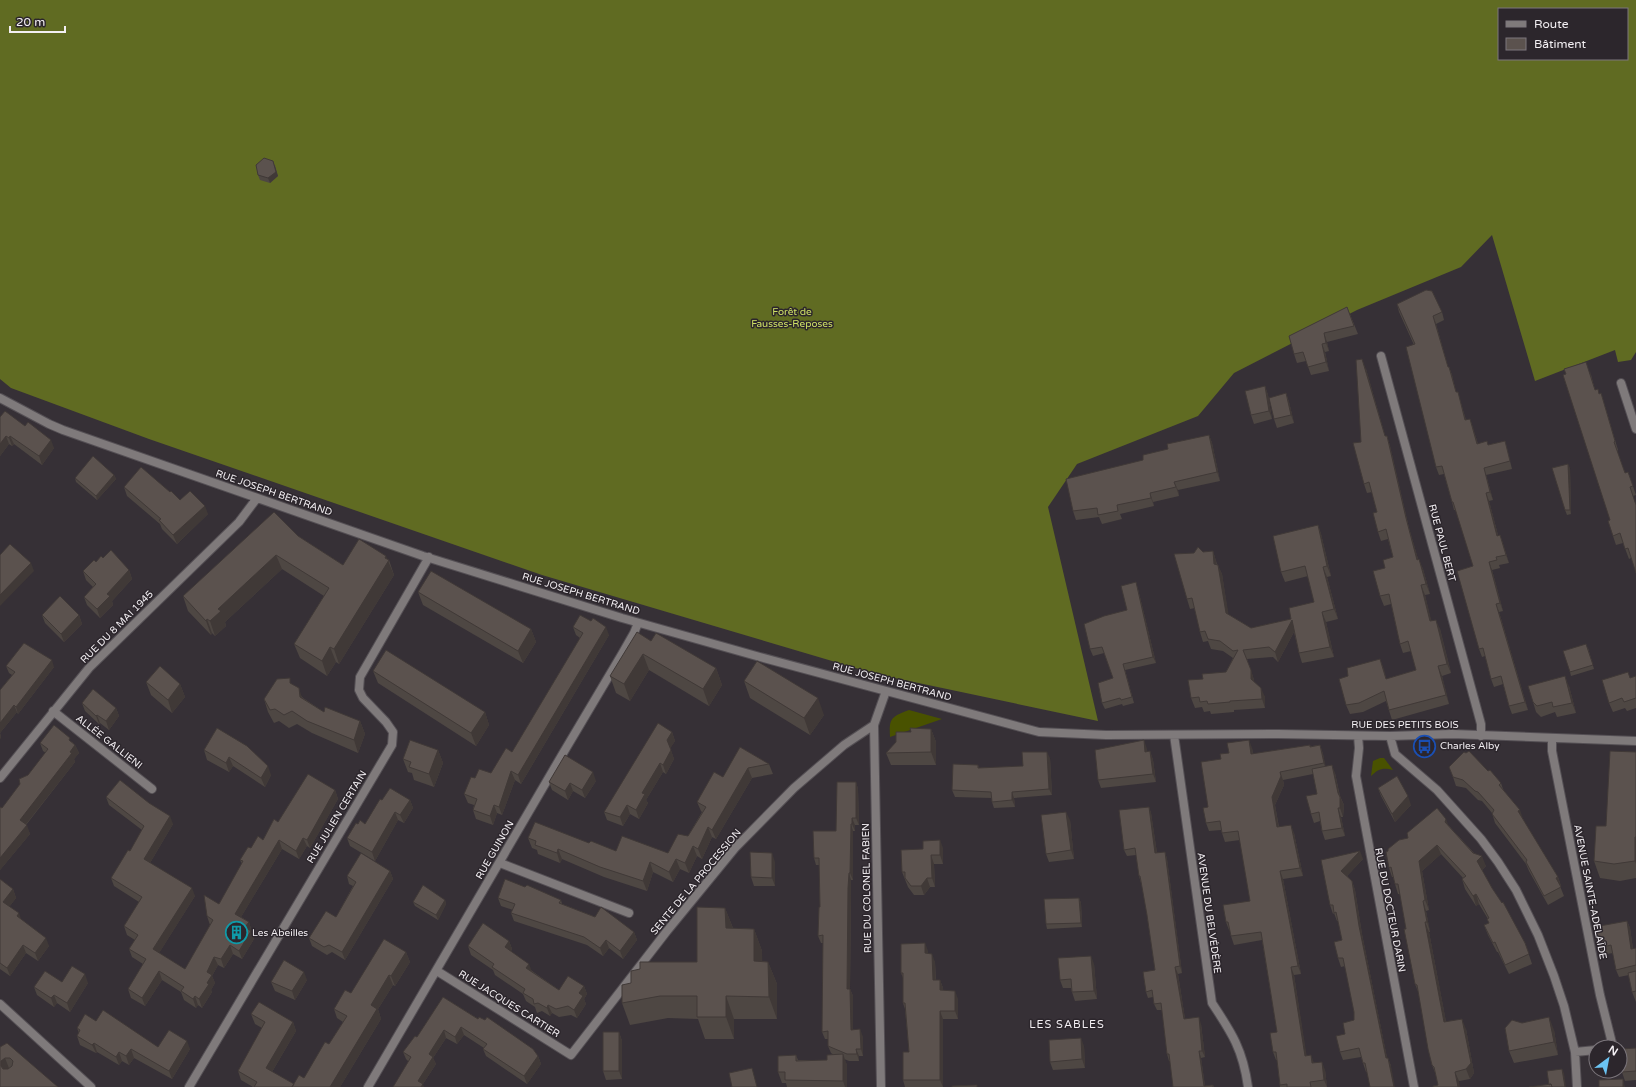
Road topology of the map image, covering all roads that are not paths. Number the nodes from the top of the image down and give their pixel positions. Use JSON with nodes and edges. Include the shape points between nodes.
{"nodes":[{"id":1,"x":1381,"y":356,"type":"dead end"},
{"id":2,"x":1621,"y":383,"type":"dead end"},
{"id":3,"x":0,"y":398,"type":"edge"},
{"id":4,"x":1636,"y":429,"type":"edge"},
{"id":5,"x":257,"y":498,"type":"junction"},
{"id":6,"x":429,"y":557,"type":"junction"},
{"id":7,"x":638,"y":623,"type":"junction"},
{"id":8,"x":886,"y":691,"type":"junction"},
{"id":9,"x":53,"y":711,"type":"junction"},
{"id":10,"x":874,"y":725,"type":"junction"},
{"id":11,"x":1174,"y":735,"type":"junction"},
{"id":12,"x":1358,"y":736,"type":"junction"},
{"id":13,"x":1390,"y":736,"type":"junction"},
{"id":14,"x":1481,"y":736,"type":"junction"},
{"id":15,"x":1552,"y":739,"type":"junction"},
{"id":16,"x":1636,"y":741,"type":"edge"},
{"id":17,"x":0,"y":778,"type":"edge"},
{"id":18,"x":152,"y":789,"type":"dead end"},
{"id":19,"x":500,"y":863,"type":"junction"},
{"id":20,"x":629,"y":913,"type":"dead end"},
{"id":21,"x":437,"y":970,"type":"junction"},
{"id":22,"x":0,"y":1004,"type":"edge"},
{"id":23,"x":1611,"y":1039,"type":"edge"},
{"id":24,"x":1588,"y":1051,"type":"edge"},
{"id":25,"x":1575,"y":1052,"type":"junction"},
{"id":26,"x":571,"y":1055,"type":"joint"},
{"id":27,"x":91,"y":1087,"type":"edge"},
{"id":28,"x":189,"y":1087,"type":"edge"},
{"id":29,"x":368,"y":1087,"type":"edge"},
{"id":30,"x":881,"y":1087,"type":"edge"},
{"id":31,"x":1248,"y":1087,"type":"edge"},
{"id":32,"x":1414,"y":1087,"type":"edge"},
{"id":33,"x":1577,"y":1087,"type":"edge"}],
"edges":[{"from":1,"to":14,"type":"street","name":"RUE PAUL BERT","via":[[1481,724]]},
{"from":2,"to":4,"type":"street"},
{"from":3,"to":5,"type":"street","name":"RUE JOSEPH BERTRAND","via":[[63,430]]},
{"from":5,"to":6,"type":"street","name":"RUE JOSEPH BERTRAND"},
{"from":5,"to":9,"type":"street","name":"RUE DU 8 MAI 1945","via":[[239,522],[89,668]]},
{"from":6,"to":7,"type":"street","name":"RUE JOSEPH BERTRAND"},
{"from":6,"to":28,"type":"street","name":"RUE JULIEN CERTAIN","via":[[360,677],[359,690],[363,698],[386,722],[392,732],[392,745]]},
{"from":7,"to":8,"type":"street","name":"RUE JOSEPH BERTRAND"},
{"from":7,"to":19,"type":"street","name":"RUE GUINON"},
{"from":8,"to":10,"type":"street","name":"RUE DU COLONEL FABIEN"},
{"from":8,"to":11,"type":"street","name":"RUE JOSEPH BERTRAND","via":[[1039,732]]},
{"from":9,"to":17,"type":"street","name":"RUE DU 8 MAI 1945"},
{"from":9,"to":18,"type":"street","name":"ALLÉE GALLIENI"},
{"from":10,"to":26,"type":"street","name":"SENTE DE LA PROCESSION","via":[[844,744],[800,783],[735,848]]},
{"from":10,"to":30,"type":"street","name":"RUE DU COLONEL FABIEN"},
{"from":11,"to":12,"type":"street","name":"RUE DES PETITS BOIS"},
{"from":11,"to":31,"type":"street","name":"AVENUE DU BELVÉDÈRE","via":[[1212,1003],[1234,1036],[1245,1067]]},
{"from":12,"to":13,"type":"street","name":"RUE DES PETITS BOIS"},
{"from":12,"to":32,"type":"street","name":"RUE DU DOCTEUR DARIN","via":[[1356,776]]},
{"from":13,"to":14,"type":"street","name":"RUE DES PETITS BOIS"},
{"from":13,"to":25,"type":"street","via":[[1395,754],[1437,790],[1481,839],[1516,890],[1554,976]]},
{"from":14,"to":15,"type":"street","name":"RUE DES PETITS BOIS"},
{"from":15,"to":16,"type":"street","name":"RUE DES PETITS BOIS"},
{"from":15,"to":23,"type":"street","name":"AVENUE SAINTE-ADELAÏDE","via":[[1552,751]]},
{"from":19,"to":20,"type":"street"},
{"from":19,"to":21,"type":"street","name":"RUE GUINON"},
{"from":21,"to":26,"type":"street","name":"RUE JACQUES CARTIER"},
{"from":21,"to":29,"type":"street","name":"RUE GUINON"},
{"from":22,"to":27,"type":"street"},
{"from":24,"to":25,"type":"street"},
{"from":25,"to":33,"type":"street"}]}
